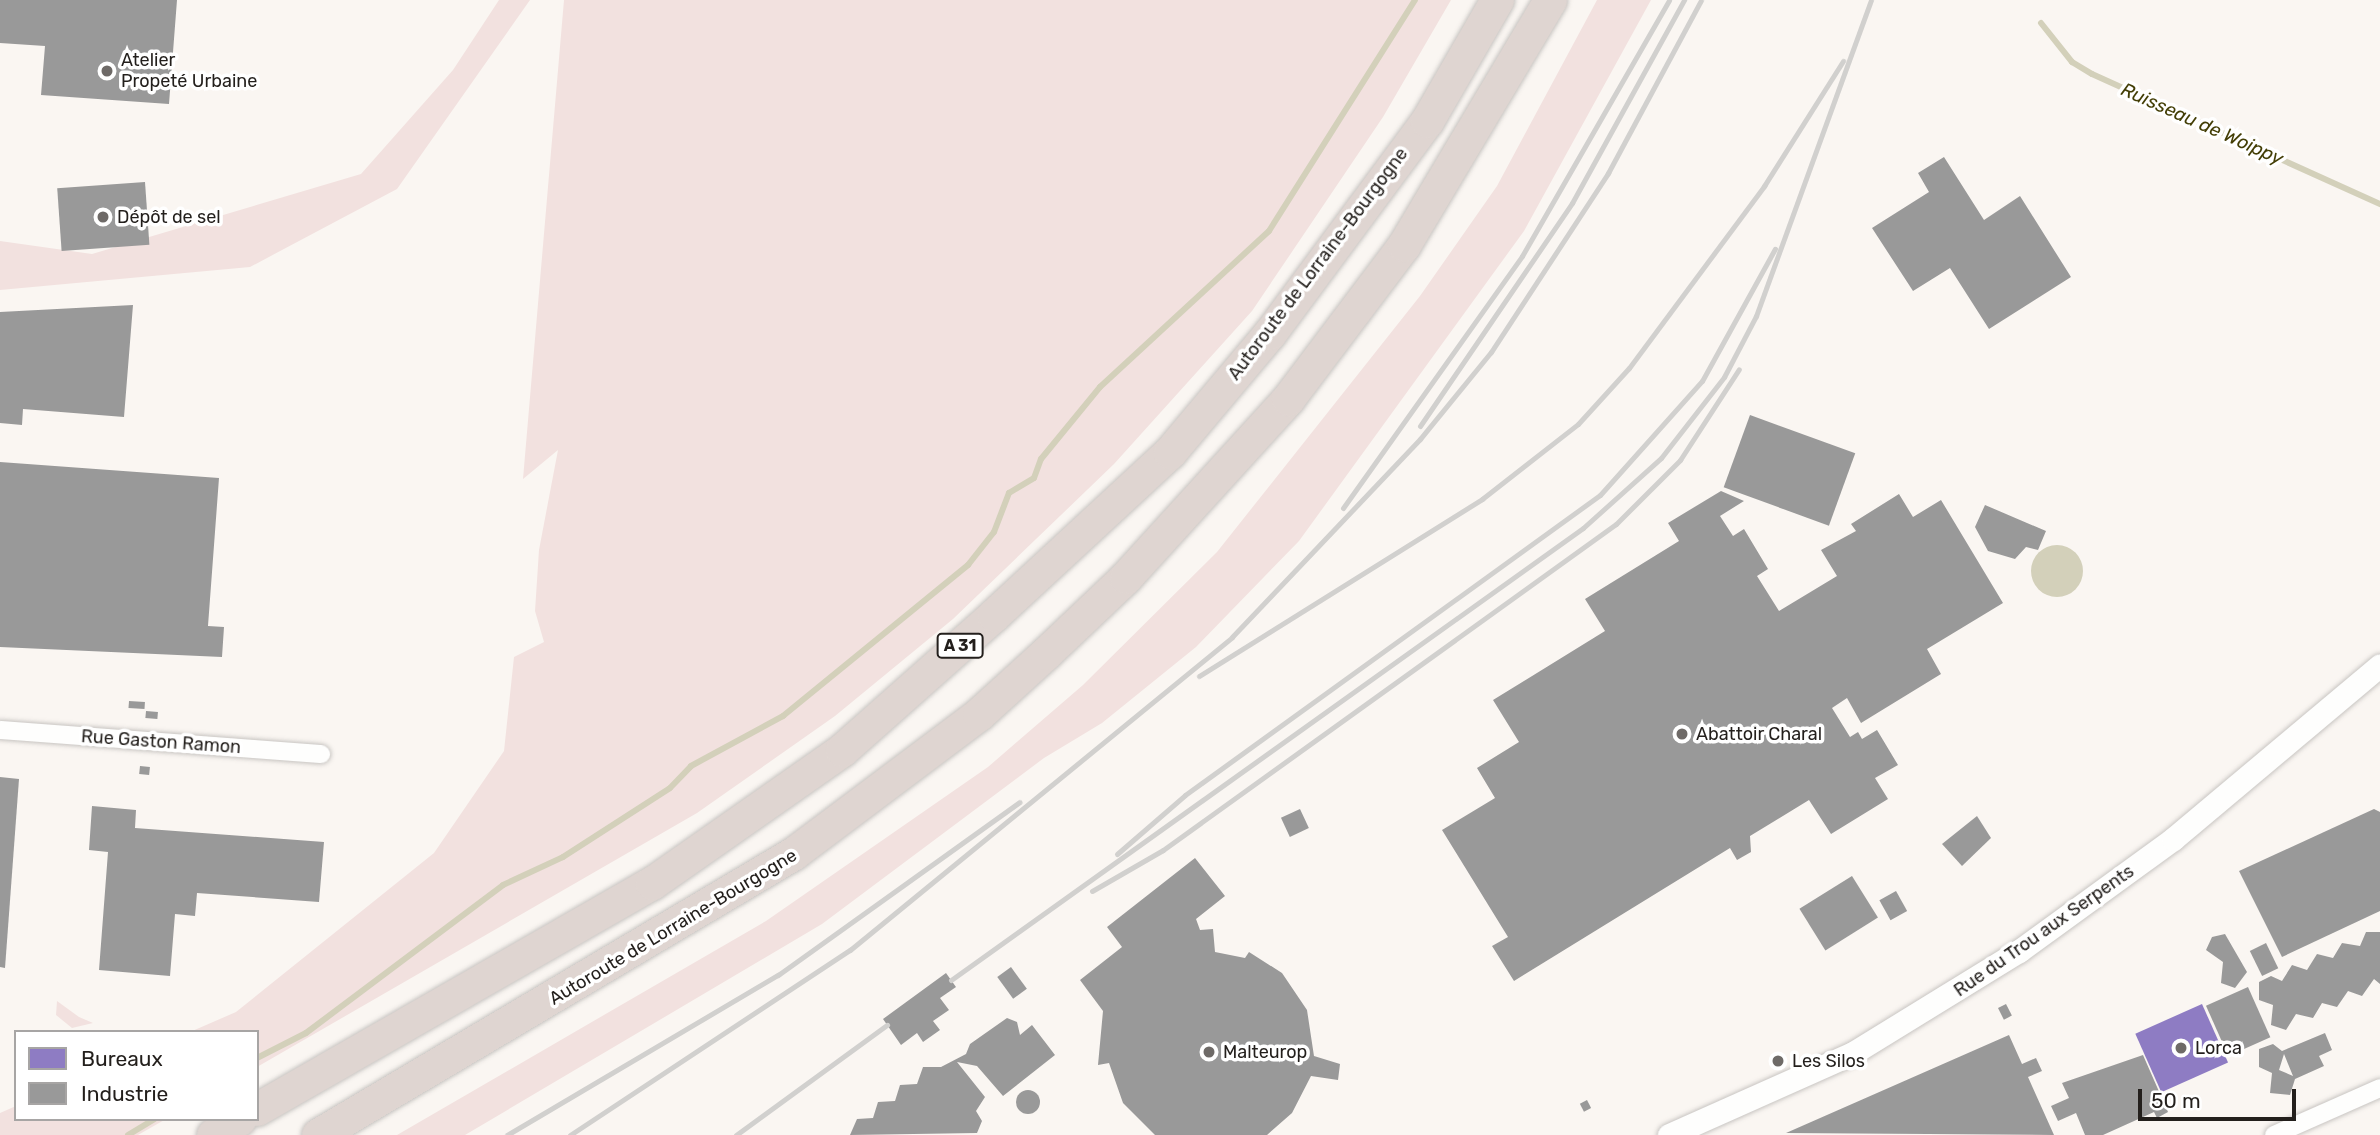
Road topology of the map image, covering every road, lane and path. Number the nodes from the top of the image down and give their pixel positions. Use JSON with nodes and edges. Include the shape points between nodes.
{"nodes":[{"id":1,"x":1497,"y":0,"type":"edge"},
{"id":2,"x":1550,"y":0,"type":"edge"},
{"id":3,"x":2380,"y":664,"type":"edge"},
{"id":4,"x":0,"y":730,"type":"edge"},
{"id":5,"x":321,"y":754,"type":"dead end"},
{"id":6,"x":2380,"y":1088,"type":"edge"},
{"id":7,"x":259,"y":1109,"type":"edge"},
{"id":8,"x":237,"y":1121,"type":"edge"},
{"id":9,"x":213,"y":1135,"type":"edge"},
{"id":10,"x":318,"y":1135,"type":"edge"},
{"id":11,"x":1669,"y":1135,"type":"edge"},
{"id":12,"x":2274,"y":1135,"type":"edge"}],
"edges":[{"from":1,"to":7,"type":"highway","name":"Autoroute de Lorraine-Bourgogne","number":"A 31","via":[[1427,121],[1270,333],[1170,452],[994,615],[842,750],[652,883]]},
{"from":2,"to":10,"type":"highway","name":"Autoroute de Lorraine-Bourgogne","via":[[1404,245],[1289,400],[1163,538],[1046,653],[979,714],[794,853]]},
{"from":3,"to":11,"type":"street","name":"Rue du Trou aux Serpents","via":[[2173,839],[2020,951],[1853,1053]]},
{"from":4,"to":5,"type":"street","name":"Rue Gaston Ramon"},
{"from":6,"to":12,"type":"street"},
{"from":8,"to":9,"type":"highway"}]}
